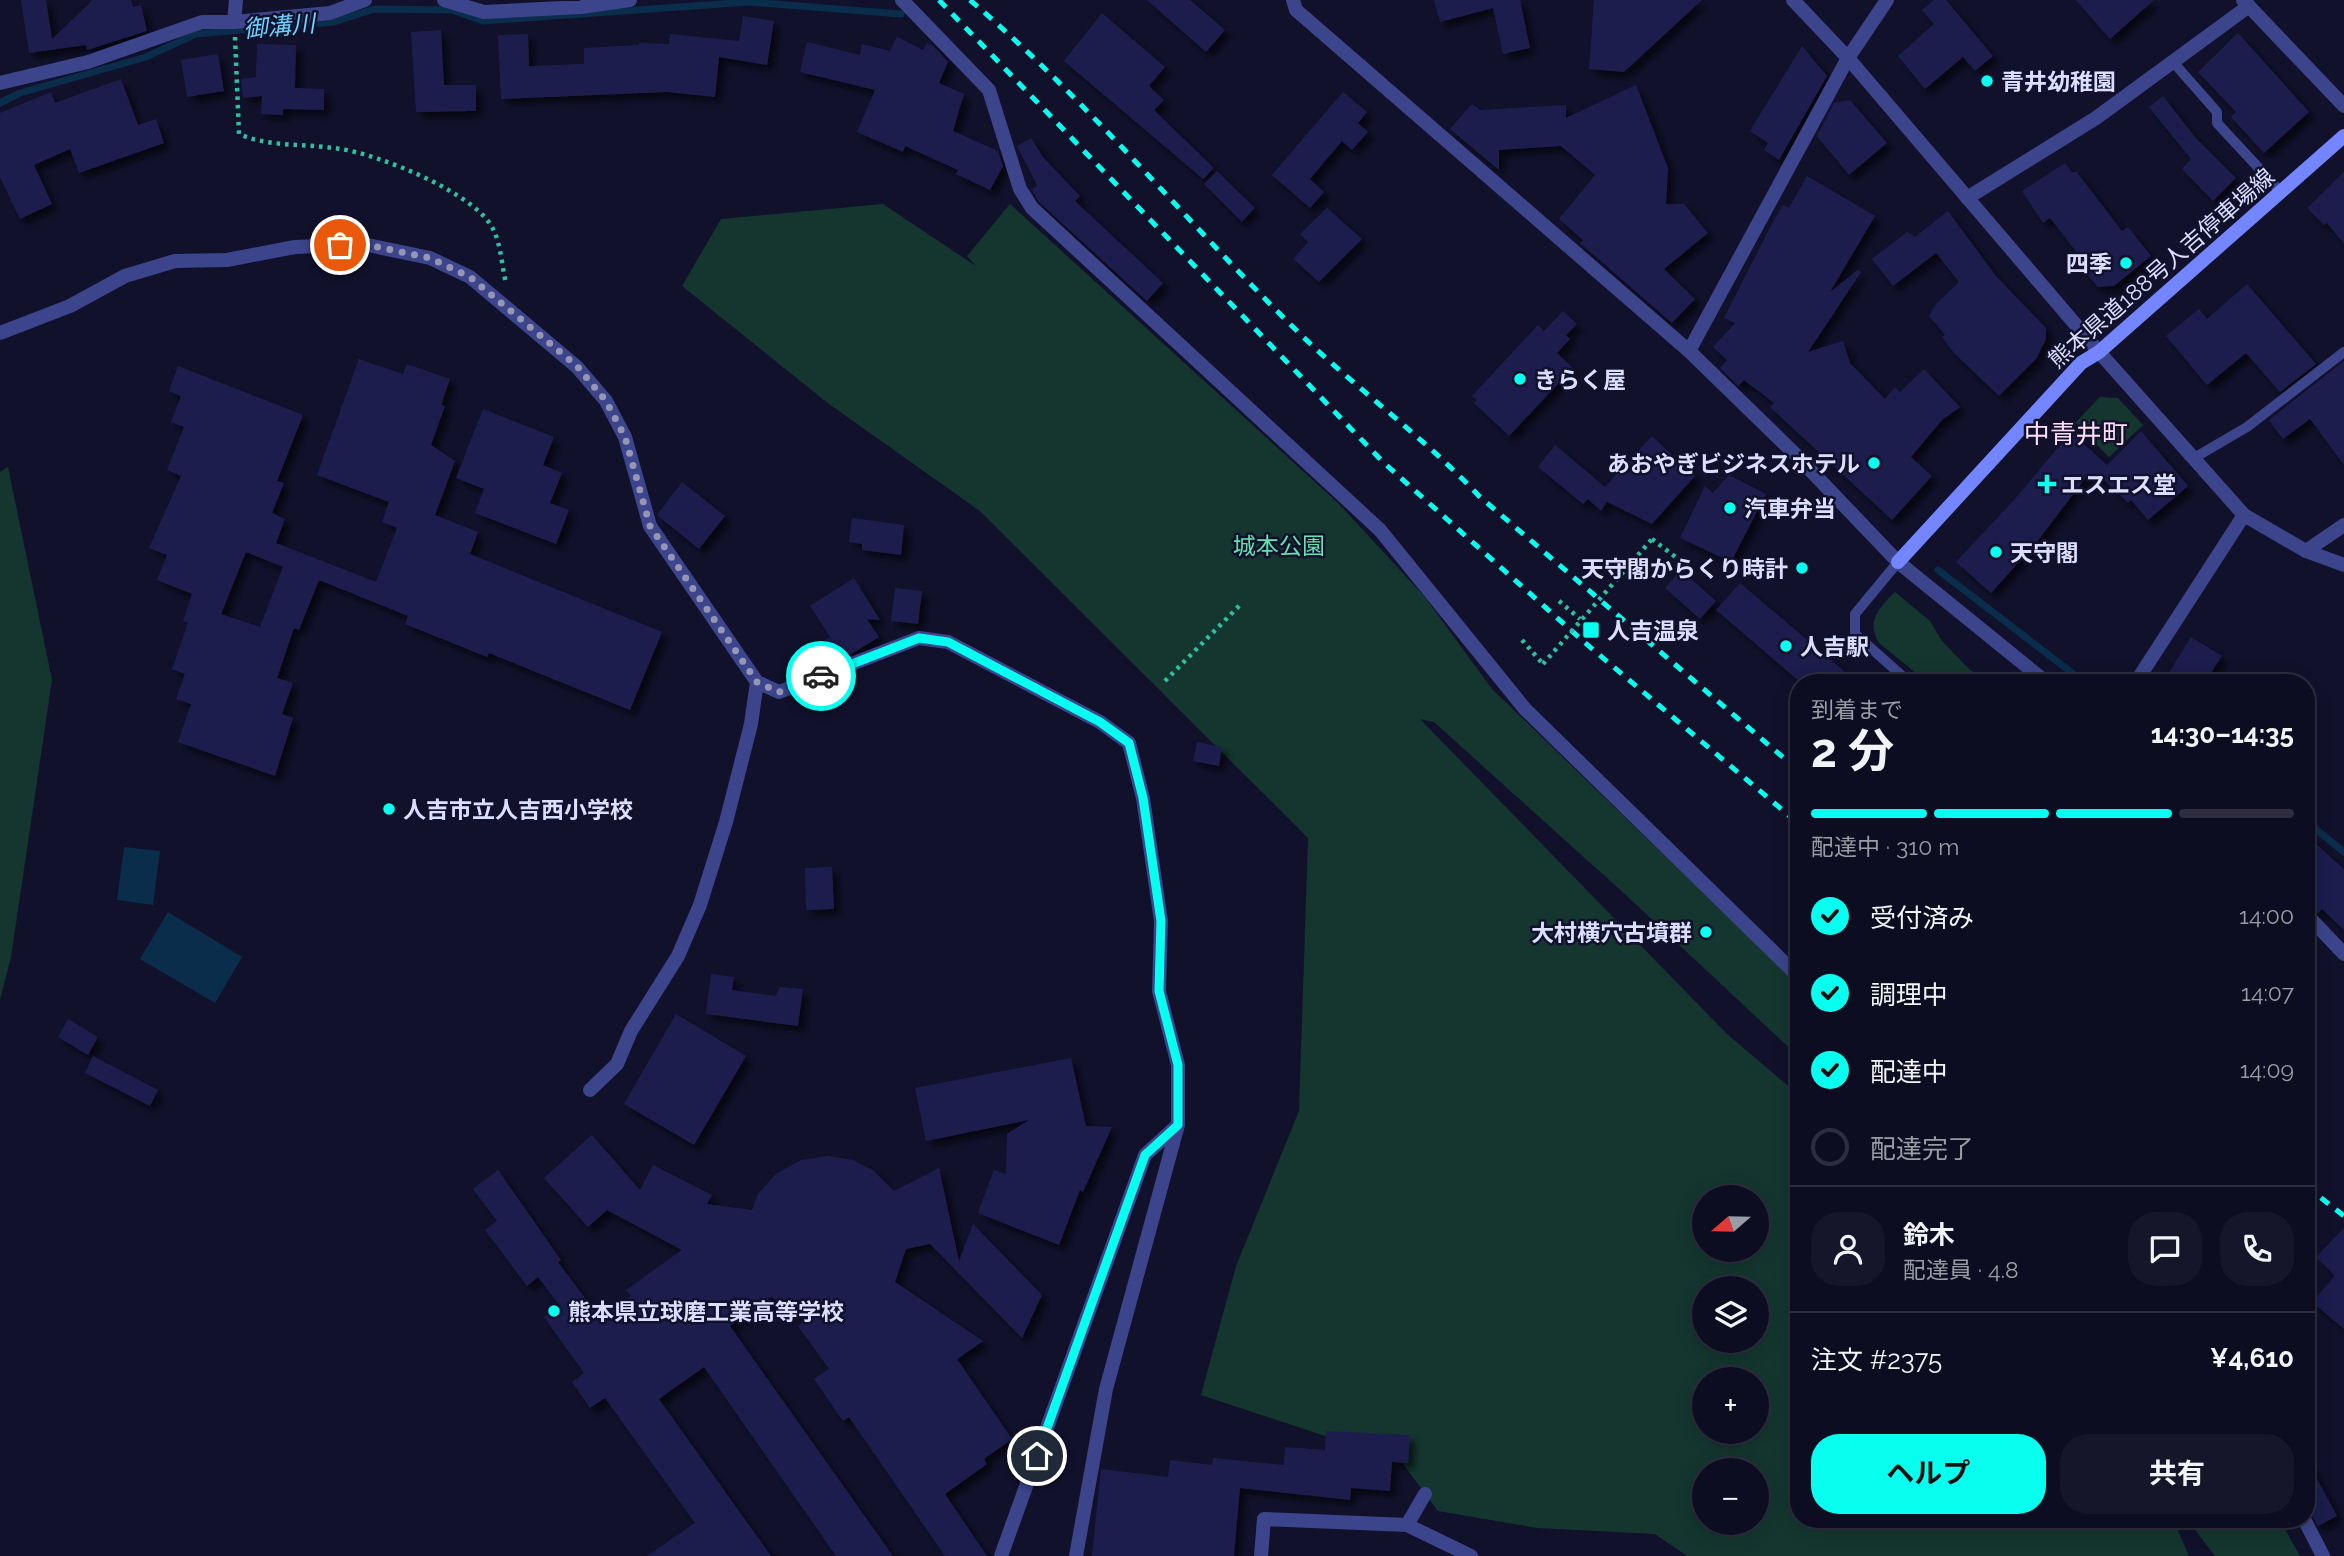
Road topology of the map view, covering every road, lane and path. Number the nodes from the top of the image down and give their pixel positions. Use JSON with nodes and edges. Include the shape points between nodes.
{"nodes":[{"id":1,"x":236,"y":0,"type":"edge"},
{"id":2,"x":365,"y":0,"type":"edge"},
{"id":3,"x":444,"y":0,"type":"edge"},
{"id":4,"x":630,"y":0,"type":"edge"},
{"id":5,"x":902,"y":0,"type":"edge"},
{"id":6,"x":1293,"y":0,"type":"edge"},
{"id":7,"x":1793,"y":0,"type":"edge"},
{"id":8,"x":1887,"y":0,"type":"edge"},
{"id":9,"x":580,"y":3,"type":"edge"},
{"id":10,"x":2246,"y":3,"type":"edge"},
{"id":11,"x":234,"y":22,"type":"junction"},
{"id":12,"x":1848,"y":58,"type":"junction"},
{"id":13,"x":2173,"y":62,"type":"junction"},
{"id":14,"x":0,"y":83,"type":"edge"},
{"id":15,"x":2344,"y":106,"type":"edge"},
{"id":16,"x":2344,"y":136,"type":"edge"},
{"id":17,"x":2281,"y":192,"type":"junction"},
{"id":18,"x":1967,"y":198,"type":"junction"},
{"id":19,"x":513,"y":313,"type":"junction"},
{"id":20,"x":0,"y":333,"type":"edge"},
{"id":21,"x":1689,"y":351,"type":"junction"},
{"id":22,"x":2099,"y":352,"type":"junction"},
{"id":23,"x":2344,"y":352,"type":"edge"},
{"id":24,"x":2194,"y":458,"type":"junction"},
{"id":25,"x":2244,"y":515,"type":"junction"},
{"id":26,"x":2344,"y":525,"type":"edge"},
{"id":27,"x":2306,"y":551,"type":"junction"},
{"id":28,"x":1682,"y":562,"type":"dead end"},
{"id":29,"x":1898,"y":562,"type":"junction"},
{"id":30,"x":2344,"y":565,"type":"edge"},
{"id":31,"x":1559,"y":601,"type":"dead end"},
{"id":32,"x":1242,"y":603,"type":"dead end"},
{"id":33,"x":1580,"y":619,"type":"junction"},
{"id":34,"x":1522,"y":640,"type":"dead end"},
{"id":35,"x":1900,"y":674,"type":"edge"},
{"id":36,"x":2036,"y":674,"type":"edge"},
{"id":37,"x":2141,"y":674,"type":"edge"},
{"id":38,"x":1165,"y":681,"type":"dead end"},
{"id":39,"x":757,"y":682,"type":"junction"},
{"id":40,"x":2315,"y":923,"type":"edge"},
{"id":41,"x":2344,"y":954,"type":"edge"},
{"id":42,"x":1790,"y":968,"type":"edge"},
{"id":43,"x":590,"y":1090,"type":"dead end"},
{"id":44,"x":1178,"y":1125,"type":"junction"},
{"id":45,"x":1425,"y":1494,"type":"dead end"},
{"id":46,"x":1407,"y":1525,"type":"junction"},
{"id":47,"x":2309,"y":1528,"type":"edge"},
{"id":48,"x":1000,"y":1556,"type":"edge"},
{"id":49,"x":1076,"y":1556,"type":"edge"},
{"id":50,"x":1261,"y":1556,"type":"edge"},
{"id":51,"x":1471,"y":1556,"type":"edge"},
{"id":52,"x":2323,"y":1556,"type":"edge"}],
"edges":[{"from":1,"to":11,"type":"street"},
{"from":2,"to":11,"type":"street","via":[[330,13]]},
{"from":3,"to":9,"type":"street","via":[[484,12]]},
{"from":4,"to":9,"type":"street"},
{"from":5,"to":42,"type":"street","via":[[989,90],[1020,189],[1032,208],[1380,530],[1525,709]]},
{"from":6,"to":21,"type":"street","via":[[1296,10]]},
{"from":7,"to":12,"type":"street"},
{"from":8,"to":12,"type":"street"},
{"from":10,"to":13,"type":"street"},
{"from":10,"to":15,"type":"street"},
{"from":11,"to":14,"type":"street","via":[[202,22],[88,62]]},
{"from":11,"to":19,"type":"path","via":[[239,134],[256,141],[340,148],[380,157],[424,176],[469,205],[494,229]]},
{"from":12,"to":18,"type":"street"},
{"from":12,"to":21,"type":"street"},
{"from":13,"to":17,"type":"lane","via":[[2217,111],[2217,123]]},
{"from":13,"to":18,"type":"street","via":[[2096,118]]},
{"from":16,"to":17,"type":"main road","name":"熊本県道188号人吉停車場線"},
{"from":17,"to":22,"type":"main road","name":"熊本県道188号人吉停車場線"},
{"from":18,"to":22,"type":"street"},
{"from":19,"to":20,"type":"street","via":[[470,277],[430,258],[363,244],[295,247],[227,260],[175,261],[125,276],[70,306]]},
{"from":19,"to":39,"type":"street","via":[[577,366],[606,401],[625,437],[650,526]]},
{"from":21,"to":29,"type":"street"},
{"from":22,"to":24,"type":"street"},
{"from":22,"to":29,"type":"main road","name":"熊本県道188号人吉停車場線","via":[[2081,363]]},
{"from":23,"to":24,"type":"lane","via":[[2247,427]]},
{"from":24,"to":25,"type":"street"},
{"from":25,"to":27,"type":"street"},
{"from":25,"to":37,"type":"street"},
{"from":26,"to":27,"type":"street"},
{"from":27,"to":30,"type":"street"},
{"from":28,"to":33,"type":"path","bridge":true,"via":[[1652,539]]},
{"from":29,"to":35,"type":"lane","via":[[1855,614],[1855,635]]},
{"from":29,"to":36,"type":"street"},
{"from":31,"to":33,"type":"path"},
{"from":32,"to":38,"type":"path"},
{"from":33,"to":34,"type":"path","bridge":true,"via":[[1543,664]]},
{"from":39,"to":43,"type":"street","via":[[726,822],[700,905],[678,956],[631,1031],[617,1065]]},
{"from":39,"to":44,"type":"street","via":[[779,692],[919,638],[948,642],[1100,722],[1129,743],[1143,798],[1161,921],[1159,991],[1178,1065]]},
{"from":40,"to":41,"type":"street"},
{"from":44,"to":48,"type":"street","via":[[1145,1155]]},
{"from":44,"to":49,"type":"street","via":[[1106,1389]]},
{"from":45,"to":46,"type":"street"},
{"from":46,"to":50,"type":"street","via":[[1264,1519]]},
{"from":46,"to":51,"type":"street"},
{"from":47,"to":52,"type":"street"}]}
